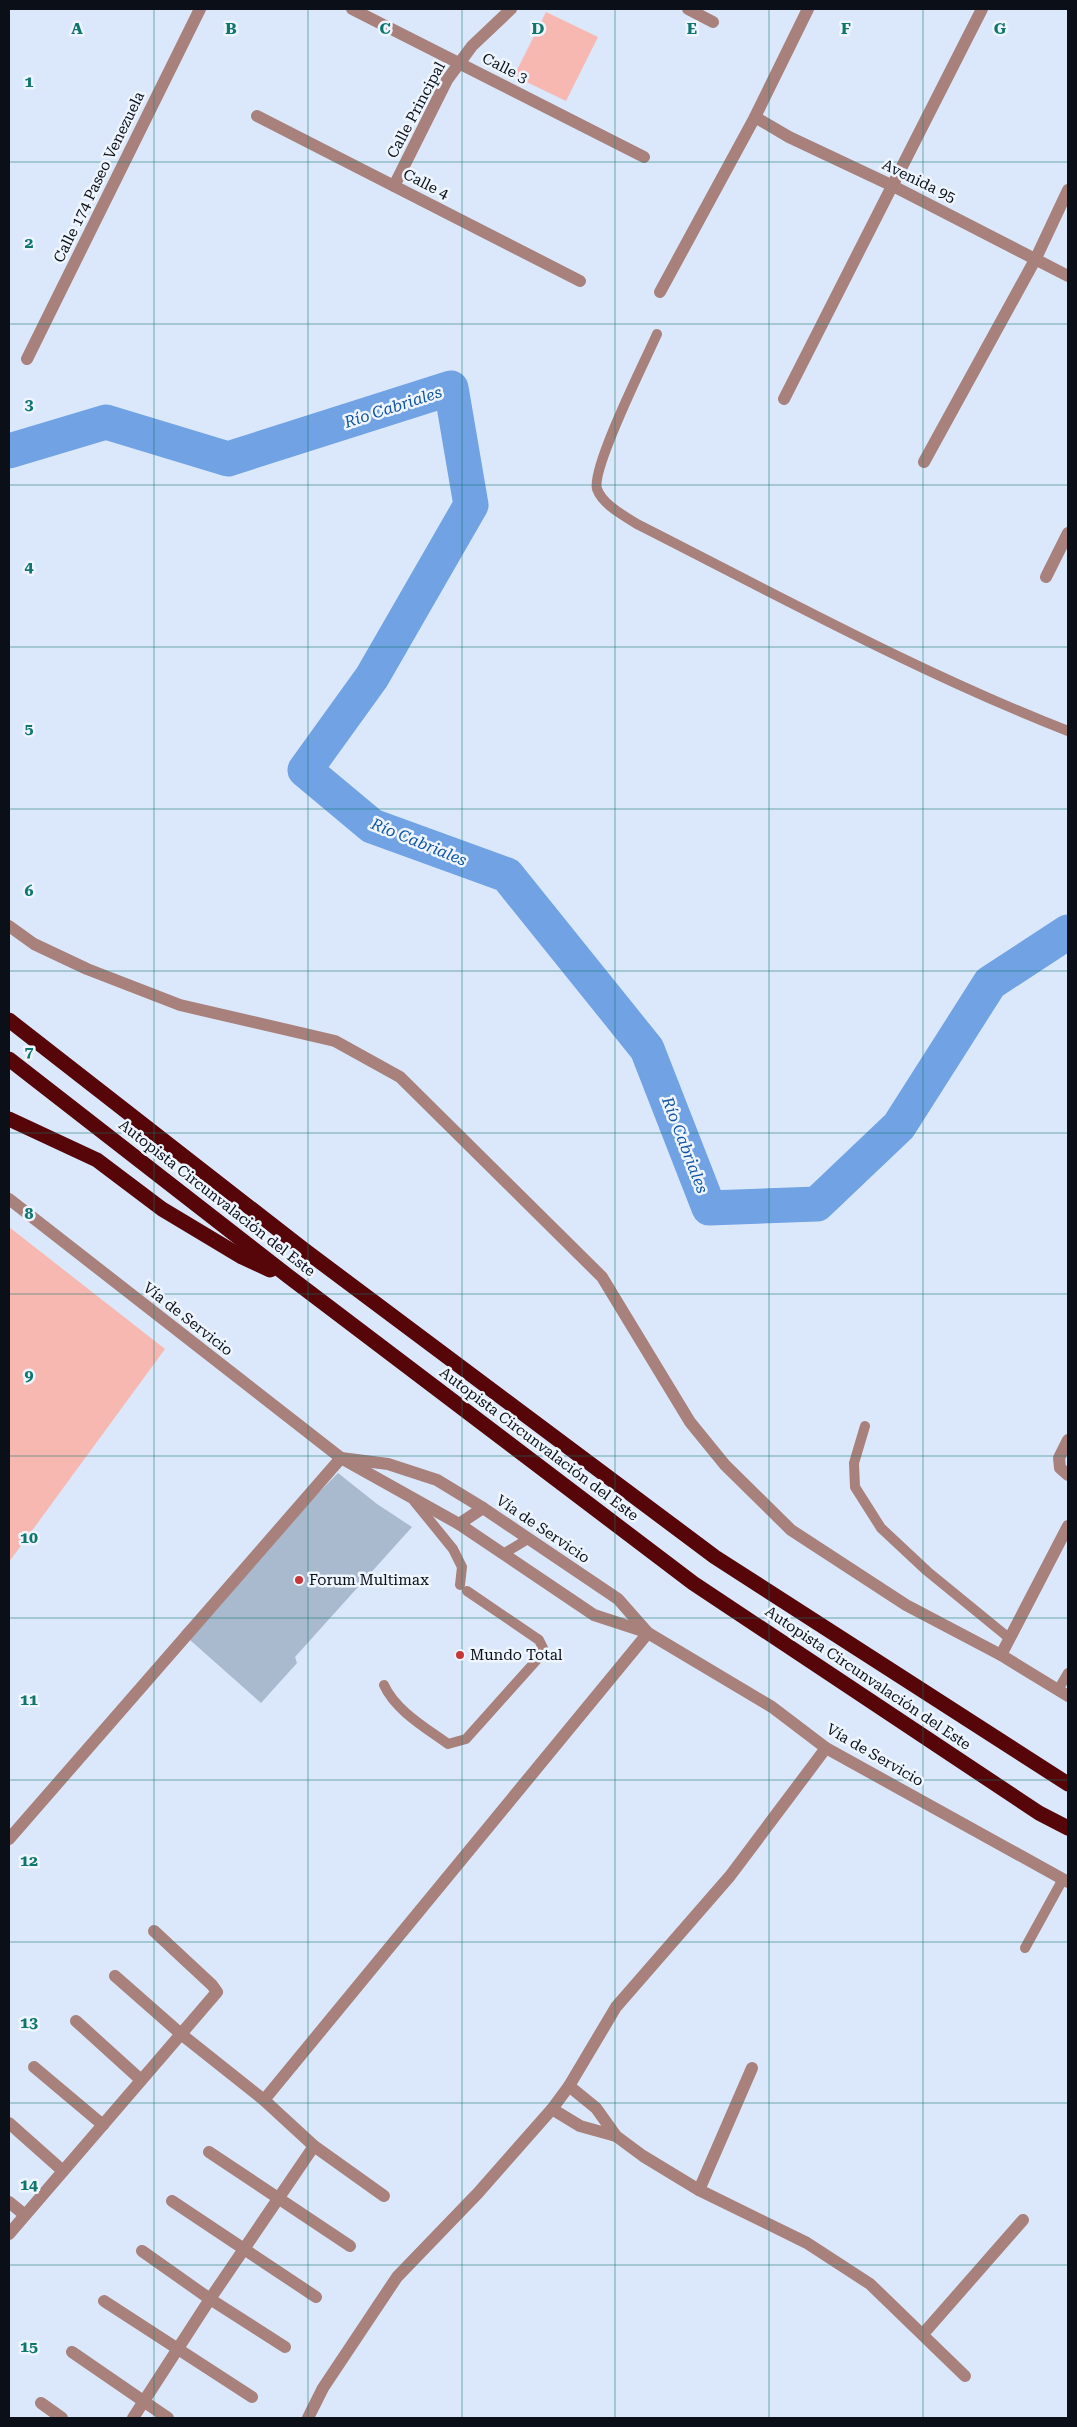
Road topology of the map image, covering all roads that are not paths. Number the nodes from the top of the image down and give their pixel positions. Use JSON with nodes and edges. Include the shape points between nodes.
{"nodes":[{"id":1,"x":200,"y":9,"type":"edge"},
{"id":2,"x":352,"y":9,"type":"edge"},
{"id":3,"x":511,"y":9,"type":"edge"},
{"id":4,"x":688,"y":9,"type":"edge"},
{"id":5,"x":808,"y":9,"type":"edge"},
{"id":6,"x":982,"y":9,"type":"edge"},
{"id":7,"x":713,"y":22,"type":"dead end"},
{"id":8,"x":459,"y":63,"type":"junction"},
{"id":9,"x":257,"y":116,"type":"dead end"},
{"id":10,"x":755,"y":117,"type":"junction"},
{"id":11,"x":644,"y":157,"type":"dead end"},
{"id":12,"x":394,"y":186,"type":"junction"},
{"id":13,"x":893,"y":186,"type":"junction"},
{"id":14,"x":1068,"y":190,"type":"edge"},
{"id":15,"x":1036,"y":258,"type":"junction"},
{"id":16,"x":1068,"y":276,"type":"edge"},
{"id":17,"x":580,"y":281,"type":"dead end"},
{"id":18,"x":660,"y":292,"type":"dead end"},
{"id":19,"x":658,"y":334,"type":"dead end"},
{"id":20,"x":27,"y":359,"type":"dead end"},
{"id":21,"x":784,"y":399,"type":"dead end"},
{"id":22,"x":924,"y":462,"type":"dead end"},
{"id":23,"x":1068,"y":533,"type":"edge"},
{"id":24,"x":1046,"y":578,"type":"dead end"},
{"id":25,"x":1068,"y":732,"type":"edge"},
{"id":26,"x":9,"y":926,"type":"edge"},
{"id":27,"x":9,"y":1020,"type":"edge"},
{"id":28,"x":9,"y":1059,"type":"edge"},
{"id":29,"x":9,"y":1119,"type":"edge"},
{"id":30,"x":9,"y":1199,"type":"edge"},
{"id":31,"x":298,"y":1284,"type":"junction"},
{"id":32,"x":865,"y":1426,"type":"dead end"},
{"id":33,"x":1068,"y":1440,"type":"edge"},
{"id":34,"x":341,"y":1458,"type":"junction"},
{"id":35,"x":1068,"y":1475,"type":"edge"},
{"id":36,"x":414,"y":1500,"type":"junction"},
{"id":37,"x":484,"y":1508,"type":"junction"},
{"id":38,"x":459,"y":1524,"type":"junction"},
{"id":39,"x":1068,"y":1526,"type":"edge"},
{"id":40,"x":528,"y":1539,"type":"junction"},
{"id":41,"x":503,"y":1554,"type":"junction"},
{"id":42,"x":648,"y":1633,"type":"junction"},
{"id":43,"x":1009,"y":1638,"type":"junction"},
{"id":44,"x":1000,"y":1655,"type":"junction"},
{"id":45,"x":1068,"y":1673,"type":"edge"},
{"id":46,"x":384,"y":1685,"type":"dead end"},
{"id":47,"x":1063,"y":1693,"type":"edge"},
{"id":48,"x":826,"y":1748,"type":"junction"},
{"id":49,"x":1068,"y":1784,"type":"edge"},
{"id":50,"x":1068,"y":1828,"type":"edge"},
{"id":51,"x":9,"y":1839,"type":"edge"},
{"id":52,"x":1066,"y":1881,"type":"edge"},
{"id":53,"x":154,"y":1931,"type":"dead end"},
{"id":54,"x":1026,"y":1948,"type":"dead end"},
{"id":55,"x":115,"y":1976,"type":"dead end"},
{"id":56,"x":76,"y":2021,"type":"dead end"},
{"id":57,"x":181,"y":2034,"type":"junction"},
{"id":58,"x":34,"y":2067,"type":"dead end"},
{"id":59,"x":752,"y":2068,"type":"dead end"},
{"id":60,"x":142,"y":2080,"type":"junction"},
{"id":61,"x":569,"y":2086,"type":"junction"},
{"id":62,"x":264,"y":2100,"type":"junction"},
{"id":63,"x":552,"y":2109,"type":"junction"},
{"id":64,"x":9,"y":2123,"type":"edge"},
{"id":65,"x":103,"y":2125,"type":"junction"},
{"id":66,"x":616,"y":2136,"type":"junction"},
{"id":67,"x":314,"y":2146,"type":"junction"},
{"id":68,"x":209,"y":2152,"type":"dead end"},
{"id":69,"x":64,"y":2171,"type":"junction"},
{"id":70,"x":699,"y":2190,"type":"junction"},
{"id":71,"x":384,"y":2196,"type":"dead end"},
{"id":72,"x":278,"y":2199,"type":"junction"},
{"id":73,"x":172,"y":2201,"type":"dead end"},
{"id":74,"x":9,"y":2202,"type":"edge"},
{"id":75,"x":26,"y":2215,"type":"junction"},
{"id":76,"x":1023,"y":2220,"type":"dead end"},
{"id":77,"x":9,"y":2234,"type":"edge"},
{"id":78,"x":350,"y":2246,"type":"dead end"},
{"id":79,"x":244,"y":2250,"type":"junction"},
{"id":80,"x":142,"y":2251,"type":"dead end"},
{"id":81,"x":316,"y":2298,"type":"dead end"},
{"id":82,"x":210,"y":2299,"type":"junction"},
{"id":83,"x":104,"y":2301,"type":"dead end"},
{"id":84,"x":923,"y":2334,"type":"junction"},
{"id":85,"x":285,"y":2347,"type":"dead end"},
{"id":86,"x":72,"y":2352,"type":"dead end"},
{"id":87,"x":178,"y":2352,"type":"junction"},
{"id":88,"x":965,"y":2376,"type":"dead end"},
{"id":89,"x":252,"y":2397,"type":"dead end"},
{"id":90,"x":41,"y":2403,"type":"dead end"},
{"id":91,"x":144,"y":2403,"type":"junction"},
{"id":92,"x":62,"y":2418,"type":"edge"},
{"id":93,"x":133,"y":2418,"type":"edge"},
{"id":94,"x":168,"y":2418,"type":"edge"},
{"id":95,"x":308,"y":2418,"type":"edge"}],
"edges":[{"from":1,"to":20,"type":"street","name":"Calle 174 Paseo Venezuela"},
{"from":2,"to":8,"type":"street","name":"Calle 3"},
{"from":3,"to":8,"type":"street","name":"Calle Principal"},
{"from":4,"to":7,"type":"street"},
{"from":5,"to":10,"type":"street"},
{"from":6,"to":13,"type":"street"},
{"from":8,"to":11,"type":"street","name":"Calle 3"},
{"from":8,"to":12,"type":"street","name":"Calle Principal","via":[[447,80]]},
{"from":9,"to":12,"type":"street","name":"Calle 4"},
{"from":10,"to":13,"type":"street","name":"Avenida 95","via":[[789,137]]},
{"from":10,"to":18,"type":"street"},
{"from":12,"to":17,"type":"street","name":"Calle 4"},
{"from":13,"to":15,"type":"street","name":"Avenida 95"},
{"from":13,"to":21,"type":"street"},
{"from":14,"to":15,"type":"street"},
{"from":15,"to":16,"type":"street","name":"Avenida 95"},
{"from":15,"to":22,"type":"street"},
{"from":19,"to":25,"type":"lane","via":[[608,443],[599,471],[597,488],[606,504],[637,524],[864,638],[1006,707]]},
{"from":23,"to":24,"type":"street"},
{"from":26,"to":44,"type":"street","via":[[43,948],[87,969],[180,1006],[335,1041],[400,1076],[602,1277],[690,1422],[725,1465],[791,1530],[906,1605]]},
{"from":27,"to":49,"type":"highway","name":"Autopista Circunvalación del Este","via":[[303,1249],[715,1557]]},
{"from":28,"to":31,"type":"highway","name":"Autopista Circunvalación del Este"},
{"from":29,"to":31,"type":"highway","via":[[97,1160],[162,1209],[242,1257]]},
{"from":30,"to":34,"type":"street","name":"Vía de Servicio"},
{"from":31,"to":50,"type":"highway","name":"Autopista Circunvalación del Este","via":[[693,1584],[1039,1813]]},
{"from":32,"to":43,"type":"lane","via":[[854,1463],[855,1487],[881,1528],[927,1571]]},
{"from":33,"to":35,"type":"street","via":[[1059,1458],[1060,1468]]},
{"from":34,"to":36,"type":"street"},
{"from":34,"to":37,"type":"street","name":"Vía de Servicio","via":[[388,1464],[437,1480]]},
{"from":34,"to":51,"type":"street"},
{"from":36,"to":38,"type":"street"},
{"from":36,"to":46,"type":"lane","via":[[454,1549],[462,1567],[464,1588],[539,1640],[543,1653],[466,1739],[457,1743],[448,1744],[407,1713],[388,1694]]},
{"from":37,"to":38,"type":"street"},
{"from":37,"to":40,"type":"street","name":"Vía de Servicio"},
{"from":38,"to":41,"type":"street"},
{"from":39,"to":43,"type":"street"},
{"from":40,"to":41,"type":"lane"},
{"from":40,"to":42,"type":"street","name":"Vía de Servicio","via":[[618,1599]]},
{"from":41,"to":42,"type":"street","via":[[594,1615]]},
{"from":42,"to":48,"type":"street","name":"Vía de Servicio","via":[[772,1707]]},
{"from":42,"to":62,"type":"street"},
{"from":43,"to":44,"type":"street"},
{"from":44,"to":47,"type":"street"},
{"from":45,"to":47,"type":"lane"},
{"from":48,"to":52,"type":"street","name":"Vía de Servicio"},
{"from":48,"to":61,"type":"street","via":[[730,1876],[616,2007]]},
{"from":52,"to":54,"type":"lane"},
{"from":53,"to":57,"type":"street","via":[[217,1992]]},
{"from":55,"to":57,"type":"street"},
{"from":56,"to":60,"type":"street"},
{"from":57,"to":60,"type":"street"},
{"from":57,"to":62,"type":"street"},
{"from":58,"to":65,"type":"street"},
{"from":59,"to":70,"type":"street"},
{"from":60,"to":65,"type":"street"},
{"from":61,"to":63,"type":"street"},
{"from":61,"to":66,"type":"street","via":[[596,2108]]},
{"from":62,"to":67,"type":"street"},
{"from":63,"to":66,"type":"street","via":[[580,2126]]},
{"from":63,"to":95,"type":"street","via":[[478,2193],[397,2277],[323,2388]]},
{"from":64,"to":69,"type":"street"},
{"from":65,"to":69,"type":"street"},
{"from":66,"to":70,"type":"street"},
{"from":67,"to":71,"type":"street"},
{"from":67,"to":72,"type":"street"},
{"from":68,"to":72,"type":"street"},
{"from":69,"to":75,"type":"street"},
{"from":70,"to":84,"type":"street","via":[[836,2260],[870,2284]]},
{"from":72,"to":78,"type":"street"},
{"from":72,"to":79,"type":"street"},
{"from":73,"to":79,"type":"street"},
{"from":74,"to":75,"type":"street"},
{"from":75,"to":77,"type":"street"},
{"from":76,"to":84,"type":"street"},
{"from":79,"to":81,"type":"street"},
{"from":79,"to":82,"type":"street"},
{"from":80,"to":82,"type":"street"},
{"from":82,"to":85,"type":"street"},
{"from":82,"to":87,"type":"street"},
{"from":83,"to":87,"type":"street"},
{"from":84,"to":88,"type":"street"},
{"from":86,"to":91,"type":"street"},
{"from":87,"to":89,"type":"street"},
{"from":87,"to":91,"type":"street"},
{"from":90,"to":92,"type":"street"},
{"from":91,"to":93,"type":"street"},
{"from":91,"to":94,"type":"street"}]}
